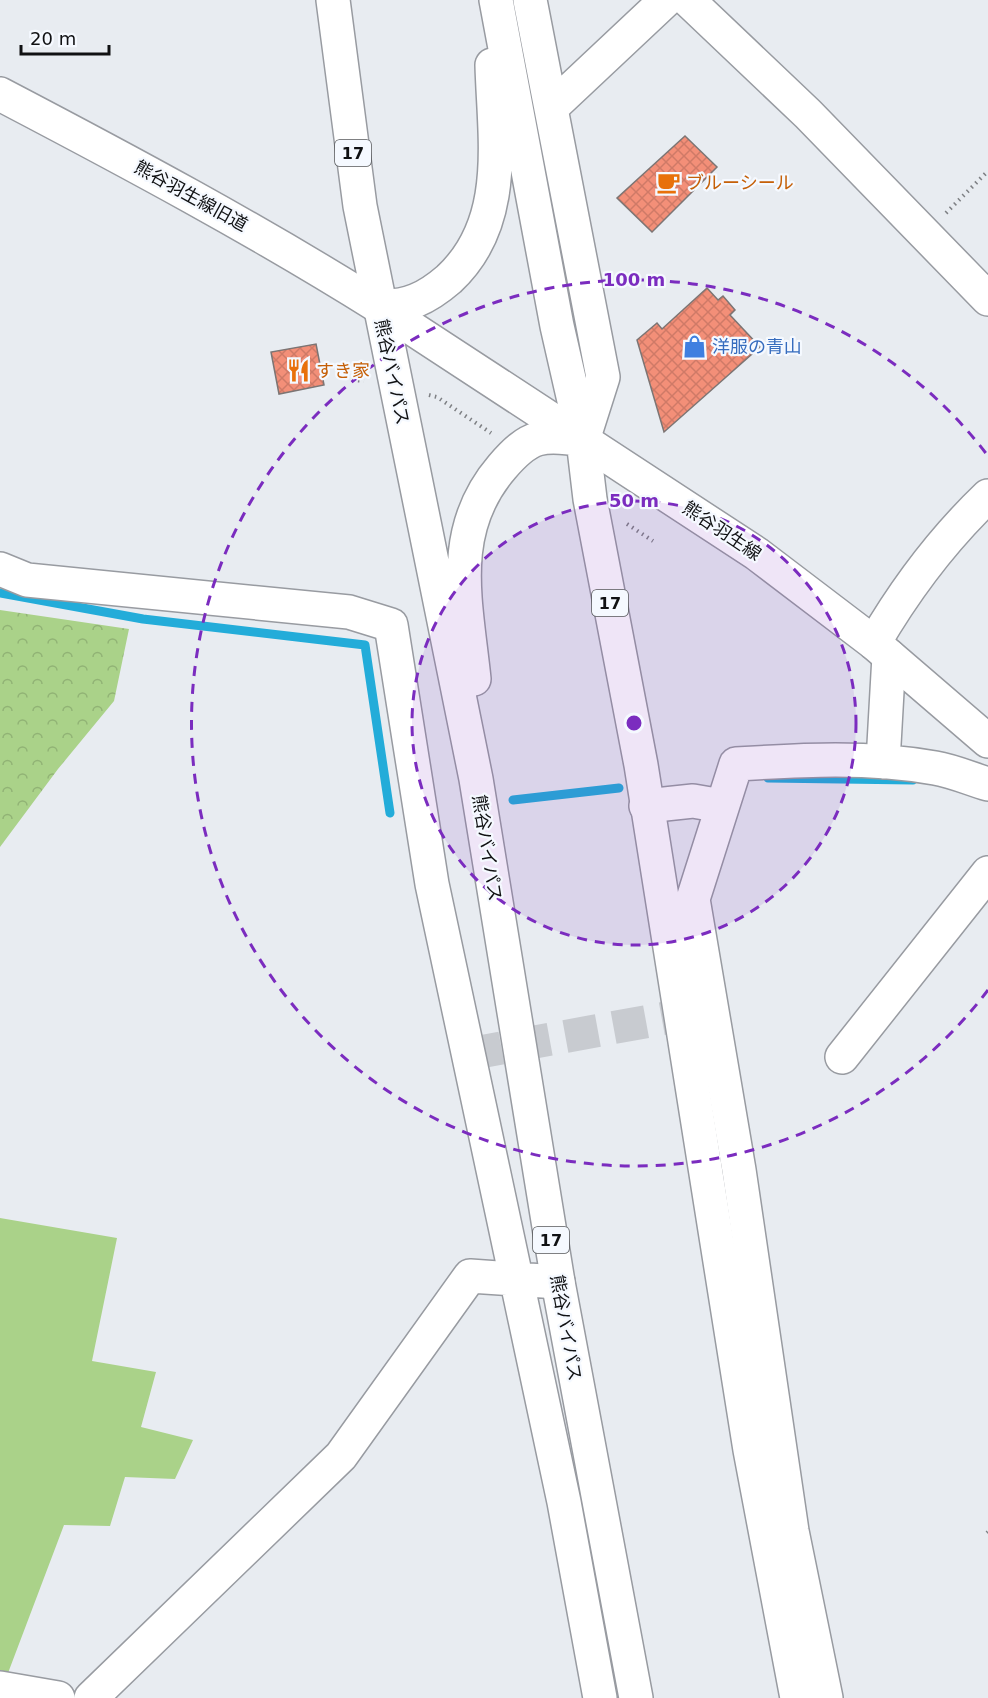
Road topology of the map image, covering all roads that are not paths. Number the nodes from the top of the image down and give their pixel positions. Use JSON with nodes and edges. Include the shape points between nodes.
{"nodes":[{"id":1,"x":333,"y":0,"type":"edge"},
{"id":2,"x":490,"y":0,"type":"edge"},
{"id":3,"x":496,"y":0,"type":"edge"},
{"id":4,"x":530,"y":0,"type":"edge"},
{"id":5,"x":666,"y":0,"type":"edge"},
{"id":6,"x":688,"y":0,"type":"edge"},
{"id":7,"x":0,"y":94,"type":"edge"},
{"id":8,"x":551,"y":108,"type":"junction"},
{"id":9,"x":988,"y":299,"type":"edge"},
{"id":10,"x":378,"y":306,"type":"junction"},
{"id":11,"x":583,"y":440,"type":"junction"},
{"id":12,"x":988,"y":496,"type":"edge"},
{"id":13,"x":0,"y":569,"type":"edge"},
{"id":14,"x":882,"y":649,"type":"junction"},
{"id":15,"x":988,"y":741,"type":"edge"},
{"id":16,"x":883,"y":762,"type":"junction"},
{"id":17,"x":476,"y":779,"type":"junction"},
{"id":18,"x":988,"y":784,"type":"edge"},
{"id":19,"x":646,"y":806,"type":"junction"},
{"id":20,"x":722,"y":806,"type":"junction"},
{"id":21,"x":988,"y":873,"type":"edge"},
{"id":22,"x":842,"y":1057,"type":"dead end"},
{"id":23,"x":514,"y":1280,"type":"junction"},
{"id":24,"x":558,"y":1282,"type":"junction"},
{"id":25,"x":0,"y":1688,"type":"edge"},
{"id":26,"x":58,"y":1698,"type":"edge"},
{"id":27,"x":91,"y":1698,"type":"edge"},
{"id":28,"x":600,"y":1698,"type":"edge"},
{"id":29,"x":636,"y":1698,"type":"edge"},
{"id":30,"x":797,"y":1698,"type":"edge"},
{"id":31,"x":826,"y":1698,"type":"edge"}],
"edges":[{"from":1,"to":10,"type":"main road","name":"熊谷バイパス","number":"17","via":[[360,206]]},
{"from":2,"to":10,"type":"main road","via":[[496,165],[494,195],[484,227],[473,250],[440,286],[413,304]]},
{"from":3,"to":11,"type":"main road","number":"17","via":[[557,326]]},
{"from":4,"to":8,"type":"main road"},
{"from":5,"to":8,"type":"main road"},
{"from":6,"to":9,"type":"main road","via":[[808,114]]},
{"from":7,"to":10,"type":"main road","name":"熊谷羽生線旧道","via":[[185,191]]},
{"from":8,"to":11,"type":"main road","via":[[603,377]]},
{"from":10,"to":11,"type":"main road","name":"熊谷羽生線"},
{"from":10,"to":17,"type":"main road","name":"熊谷バイパス","number":"17"},
{"from":11,"to":14,"type":"main road","name":"熊谷羽生線","via":[[757,555]]},
{"from":11,"to":17,"type":"main road","via":[[549,435],[527,442],[482,492],[471,517],[463,566],[474,686]]},
{"from":11,"to":19,"type":"main road","number":"17","via":[[590,499]]},
{"from":12,"to":14,"type":"main road","via":[[954,529],[899,600]]},
{"from":13,"to":23,"type":"main road","via":[[27,580],[349,612],[391,625],[432,884]]},
{"from":14,"to":15,"type":"main road","name":"熊谷羽生線"},
{"from":14,"to":16,"type":"main road"},
{"from":16,"to":18,"type":"main road","via":[[936,768]]},
{"from":16,"to":20,"type":"main road","via":[[824,759],[736,764]]},
{"from":17,"to":24,"type":"main road","name":"熊谷バイパス","number":"17"},
{"from":19,"to":20,"type":"main road","via":[[693,801]]},
{"from":19,"to":30,"type":"main road","number":"17","via":[[750,1450]]},
{"from":20,"to":31,"type":"main road","via":[[693,899],[739,1170],[792,1531]]},
{"from":21,"to":22,"type":"main road"},
{"from":23,"to":24,"type":"main road"},
{"from":23,"to":27,"type":"main road","via":[[470,1276],[341,1456]]},
{"from":23,"to":28,"type":"main road","via":[[564,1502]]},
{"from":24,"to":29,"type":"main road","name":"熊谷バイパス","number":"17"},
{"from":25,"to":26,"type":"main road"}]}
